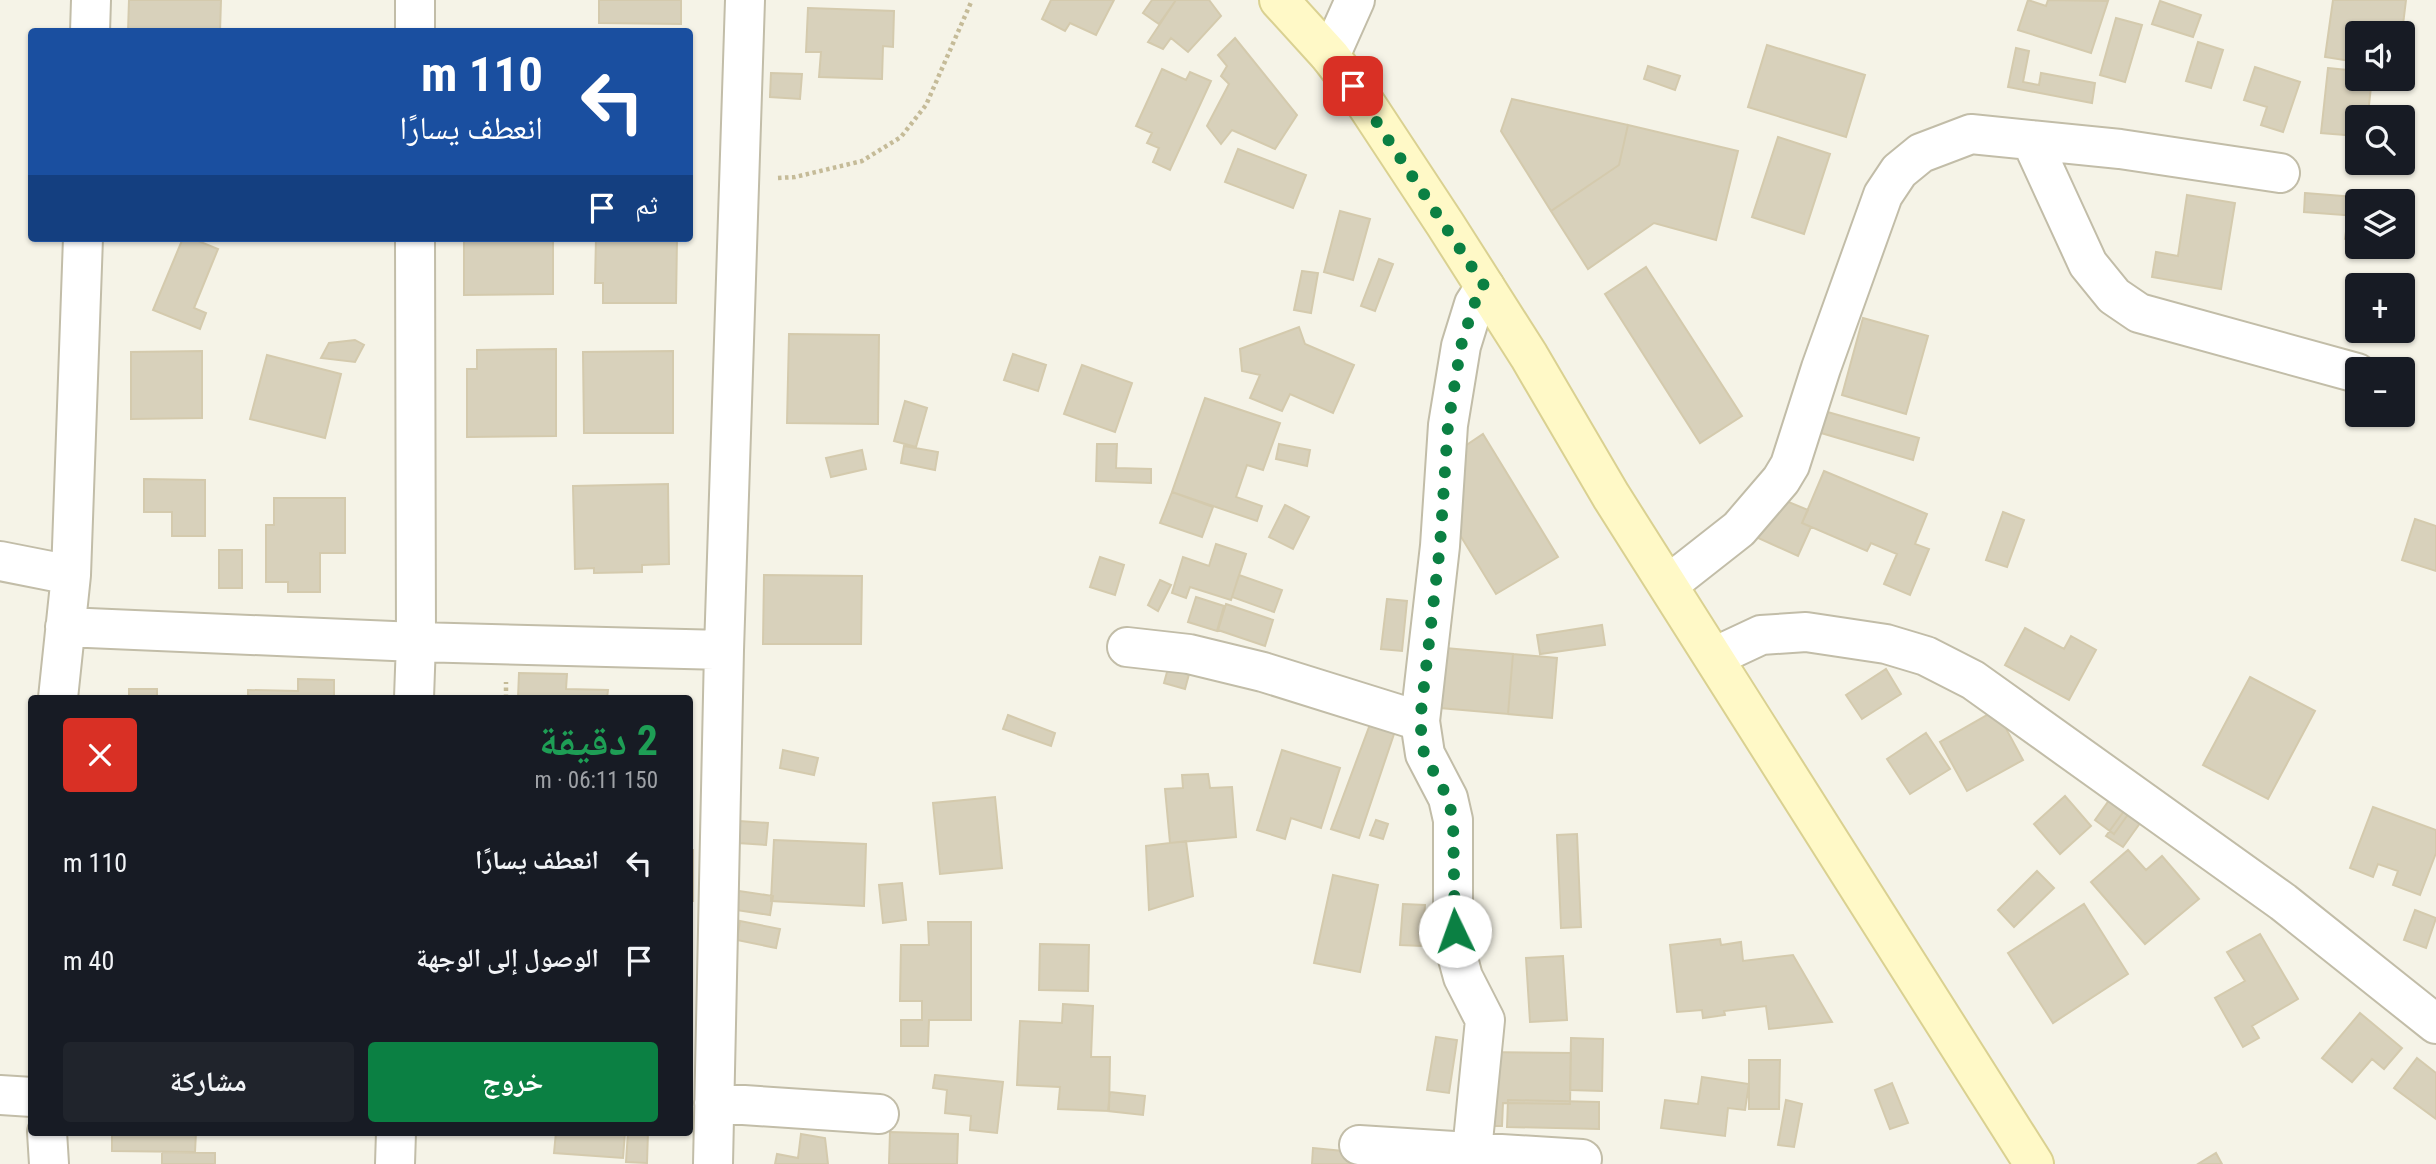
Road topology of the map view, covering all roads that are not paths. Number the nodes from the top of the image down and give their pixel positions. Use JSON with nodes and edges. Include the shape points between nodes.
{"nodes":[{"id":1,"x":91,"y":0,"type":"edge"},
{"id":2,"x":415,"y":0,"type":"edge"},
{"id":3,"x":745,"y":0,"type":"edge"},
{"id":4,"x":1279,"y":0,"type":"edge"},
{"id":5,"x":1355,"y":0,"type":"edge"},
{"id":6,"x":90,"y":28,"type":"edge"},
{"id":7,"x":415,"y":28,"type":"edge"},
{"id":8,"x":1329,"y":56,"type":"junction"},
{"id":9,"x":2031,"y":140,"type":"junction"},
{"id":10,"x":2280,"y":173,"type":"dead end"},
{"id":11,"x":83,"y":242,"type":"edge"},
{"id":12,"x":415,"y":242,"type":"edge"},
{"id":13,"x":1485,"y":287,"type":"junction"},
{"id":14,"x":2345,"y":370,"type":"edge"},
{"id":15,"x":0,"y":561,"type":"edge"},
{"id":16,"x":71,"y":575,"type":"junction"},
{"id":17,"x":1669,"y":584,"type":"junction"},
{"id":18,"x":65,"y":627,"type":"junction"},
{"id":19,"x":416,"y":642,"type":"junction"},
{"id":20,"x":1127,"y":647,"type":"dead end"},
{"id":21,"x":724,"y":650,"type":"junction"},
{"id":22,"x":1714,"y":657,"type":"junction"},
{"id":23,"x":58,"y":695,"type":"edge"},
{"id":24,"x":414,"y":695,"type":"edge"},
{"id":25,"x":1420,"y":721,"type":"junction"},
{"id":26,"x":2436,"y":1024,"type":"edge"},
{"id":27,"x":0,"y":1095,"type":"edge"},
{"id":28,"x":28,"y":1097,"type":"edge"},
{"id":29,"x":714,"y":1103,"type":"junction"},
{"id":30,"x":879,"y":1114,"type":"dead end"},
{"id":31,"x":47,"y":1136,"type":"edge"},
{"id":32,"x":396,"y":1136,"type":"edge"},
{"id":33,"x":1359,"y":1145,"type":"dead end"},
{"id":34,"x":1472,"y":1151,"type":"junction"},
{"id":35,"x":1582,"y":1159,"type":"dead end"},
{"id":36,"x":49,"y":1164,"type":"edge"},
{"id":37,"x":395,"y":1164,"type":"edge"},
{"id":38,"x":713,"y":1164,"type":"edge"},
{"id":39,"x":2034,"y":1164,"type":"edge"}],
"edges":[{"from":1,"to":6,"type":"street"},
{"from":2,"to":7,"type":"street"},
{"from":3,"to":21,"type":"street"},
{"from":4,"to":8,"type":"main road"},
{"from":5,"to":8,"type":"street"},
{"from":8,"to":13,"type":"main road","via":[[1364,101]]},
{"from":9,"to":10,"type":"street"},
{"from":9,"to":14,"type":"street","via":[[2088,264],[2114,296],[2139,313]]},
{"from":9,"to":17,"type":"street","via":[[1971,134],[1921,153],[1899,171],[1883,195],[1790,465],[1739,529]]},
{"from":11,"to":16,"type":"street"},
{"from":12,"to":19,"type":"street"},
{"from":13,"to":17,"type":"main road"},
{"from":13,"to":25,"type":"street","via":[[1474,304],[1461,346],[1448,425]]},
{"from":15,"to":16,"type":"street"},
{"from":16,"to":18,"type":"street"},
{"from":17,"to":22,"type":"main road"},
{"from":18,"to":19,"type":"street"},
{"from":18,"to":23,"type":"street"},
{"from":19,"to":21,"type":"street"},
{"from":19,"to":24,"type":"street"},
{"from":20,"to":25,"type":"street","via":[[1189,654],[1263,672]]},
{"from":21,"to":29,"type":"street"},
{"from":22,"to":26,"type":"street","via":[[1761,635],[1806,632],[1886,644],[1926,656],[1973,680],[2283,902]]},
{"from":22,"to":39,"type":"main road"},
{"from":25,"to":34,"type":"street","via":[[1424,754],[1448,798],[1453,820],[1457,955],[1485,1020]]},
{"from":27,"to":28,"type":"street"},
{"from":29,"to":30,"type":"street"},
{"from":29,"to":38,"type":"street"},
{"from":31,"to":36,"type":"street"},
{"from":32,"to":37,"type":"street"},
{"from":33,"to":34,"type":"street"},
{"from":34,"to":35,"type":"street"}]}
